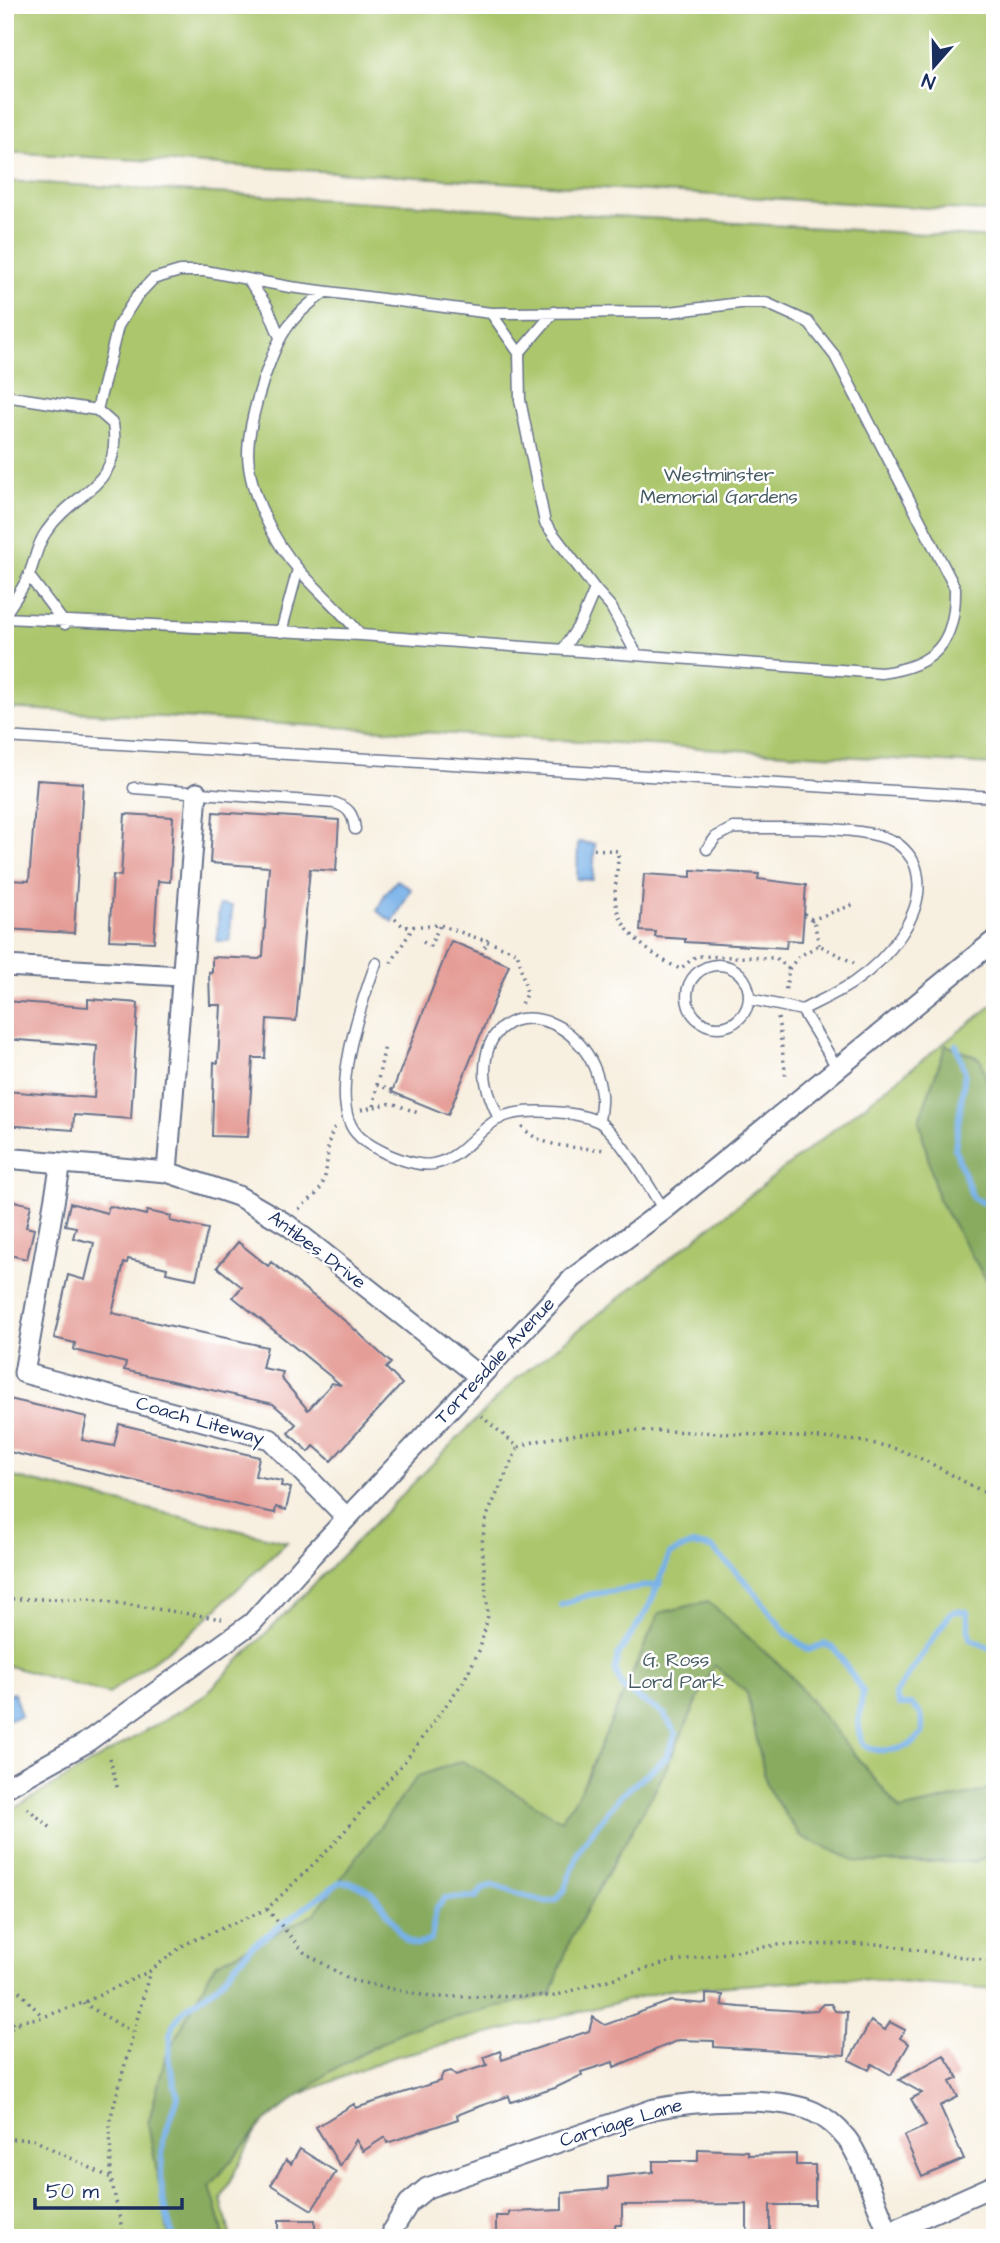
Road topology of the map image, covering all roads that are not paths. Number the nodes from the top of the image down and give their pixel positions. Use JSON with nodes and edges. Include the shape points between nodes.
{"nodes":[{"id":1,"x":249,"y":281,"type":"junction"},
{"id":2,"x":325,"y":292,"type":"junction"},
{"id":3,"x":554,"y":312,"type":"junction"},
{"id":4,"x":491,"y":313,"type":"junction"},
{"id":5,"x":279,"y":335,"type":"junction"},
{"id":6,"x":519,"y":353,"type":"junction"},
{"id":7,"x":5,"y":396,"type":"edge"},
{"id":8,"x":97,"y":410,"type":"junction"},
{"id":9,"x":298,"y":569,"type":"junction"},
{"id":10,"x":29,"y":576,"type":"junction"},
{"id":11,"x":594,"y":589,"type":"junction"},
{"id":12,"x":5,"y":616,"type":"edge"},
{"id":13,"x":65,"y":624,"type":"junction"},
{"id":14,"x":281,"y":632,"type":"junction"},
{"id":15,"x":361,"y":635,"type":"junction"},
{"id":16,"x":564,"y":648,"type":"junction"},
{"id":17,"x":636,"y":653,"type":"junction"},
{"id":18,"x":5,"y":737,"type":"edge"},
{"id":19,"x":134,"y":788,"type":"dead end"},
{"id":20,"x":197,"y":793,"type":"junction"},
{"id":21,"x":995,"y":797,"type":"edge"},
{"id":22,"x":355,"y":829,"type":"dead end"},
{"id":23,"x":707,"y":849,"type":"dead end"},
{"id":24,"x":995,"y":940,"type":"edge"},
{"id":25,"x":5,"y":966,"type":"edge"},
{"id":26,"x":374,"y":968,"type":"road end"},
{"id":27,"x":181,"y":976,"type":"junction"},
{"id":28,"x":750,"y":999,"type":"junction"},
{"id":29,"x":802,"y":1010,"type":"junction"},
{"id":30,"x":838,"y":1069,"type":"junction"},
{"id":31,"x":499,"y":1119,"type":"junction"},
{"id":32,"x":599,"y":1121,"type":"junction"},
{"id":33,"x":5,"y":1158,"type":"edge"},
{"id":34,"x":61,"y":1163,"type":"junction"},
{"id":35,"x":167,"y":1172,"type":"junction"},
{"id":36,"x":664,"y":1210,"type":"junction"},
{"id":37,"x":15,"y":1374,"type":"edge"},
{"id":38,"x":480,"y":1377,"type":"junction"},
{"id":39,"x":347,"y":1518,"type":"junction"},
{"id":40,"x":5,"y":1788,"type":"edge"},
{"id":41,"x":995,"y":2185,"type":"edge"},
{"id":42,"x":393,"y":2229,"type":"dead end"},
{"id":43,"x":883,"y":2235,"type":"edge"}],
"edges":[{"from":1,"to":2,"type":"lane"},
{"from":1,"to":5,"type":"lane","via":[[267,306]]},
{"from":1,"to":8,"type":"lane","via":[[205,271],[180,271],[153,279],[118,326]]},
{"from":2,"to":4,"type":"lane"},
{"from":2,"to":5,"type":"lane"},
{"from":3,"to":4,"type":"lane"},
{"from":3,"to":6,"type":"lane"},
{"from":3,"to":17,"type":"lane","via":[[670,312],[766,303],[808,322],[835,356],[955,588],[955,616],[946,639],[932,656],[908,670],[881,673]]},
{"from":4,"to":6,"type":"lane"},
{"from":5,"to":9,"type":"lane","via":[[256,403],[248,454],[254,490]]},
{"from":6,"to":11,"type":"lane","via":[[520,400],[545,523]]},
{"from":7,"to":8,"type":"lane"},
{"from":8,"to":10,"type":"lane","via":[[113,424],[117,446],[106,473],[47,529]]},
{"from":9,"to":14,"type":"lane"},
{"from":9,"to":15,"type":"lane"},
{"from":10,"to":12,"type":"lane"},
{"from":10,"to":13,"type":"lane"},
{"from":11,"to":16,"type":"lane"},
{"from":11,"to":17,"type":"lane","via":[[611,607]]},
{"from":12,"to":13,"type":"lane"},
{"from":13,"to":14,"type":"lane"},
{"from":14,"to":15,"type":"lane"},
{"from":15,"to":16,"type":"lane"},
{"from":16,"to":17,"type":"lane"},
{"from":18,"to":21,"type":"lane"},
{"from":19,"to":20,"type":"lane"},
{"from":20,"to":22,"type":"lane","via":[[335,803],[347,807]]},
{"from":20,"to":27,"type":"street"},
{"from":23,"to":29,"type":"lane","via":[[716,837],[733,828],[869,833],[894,841],[916,867],[919,896],[900,936],[866,972]]},
{"from":24,"to":30,"type":"street","name":"Torresdale Avenue"},
{"from":25,"to":27,"type":"street"},
{"from":26,"to":31,"type":"lane","via":[[344,1078],[347,1115],[355,1132],[393,1156],[432,1165],[460,1153]]},
{"from":27,"to":35,"type":"street"},
{"from":28,"to":28,"type":"lane","via":[[740,1020],[713,1028],[689,1009],[688,988],[699,971],[718,965],[745,979]]},
{"from":28,"to":29,"type":"lane"},
{"from":29,"to":30,"type":"lane"},
{"from":30,"to":36,"type":"street","name":"Torresdale Avenue"},
{"from":31,"to":32,"type":"lane","via":[[546,1111]]},
{"from":31,"to":32,"type":"lane","via":[[485,1071],[489,1051],[497,1034],[530,1017],[567,1030],[582,1045],[601,1094]]},
{"from":32,"to":36,"type":"lane","via":[[627,1153]]},
{"from":33,"to":34,"type":"street","name":"Antibes Drive"},
{"from":34,"to":35,"type":"street","name":"Antibes Drive"},
{"from":34,"to":37,"type":"street","name":"Coach Liteway"},
{"from":35,"to":38,"type":"street","name":"Antibes Drive","via":[[238,1196],[288,1225]]},
{"from":36,"to":38,"type":"street","name":"Torresdale Avenue","via":[[573,1278]]},
{"from":37,"to":39,"type":"street","name":"Coach Liteway","via":[[270,1439]]},
{"from":38,"to":39,"type":"street","name":"Torresdale Avenue"},
{"from":39,"to":40,"type":"street","name":"Torresdale Avenue","via":[[252,1623],[83,1744]]},
{"from":41,"to":43,"type":"street"},
{"from":42,"to":43,"type":"street","name":"Carriage Lane","via":[[409,2203],[428,2188],[654,2109],[689,2102],[725,2102],[813,2111],[833,2124],[849,2141]]}]}
